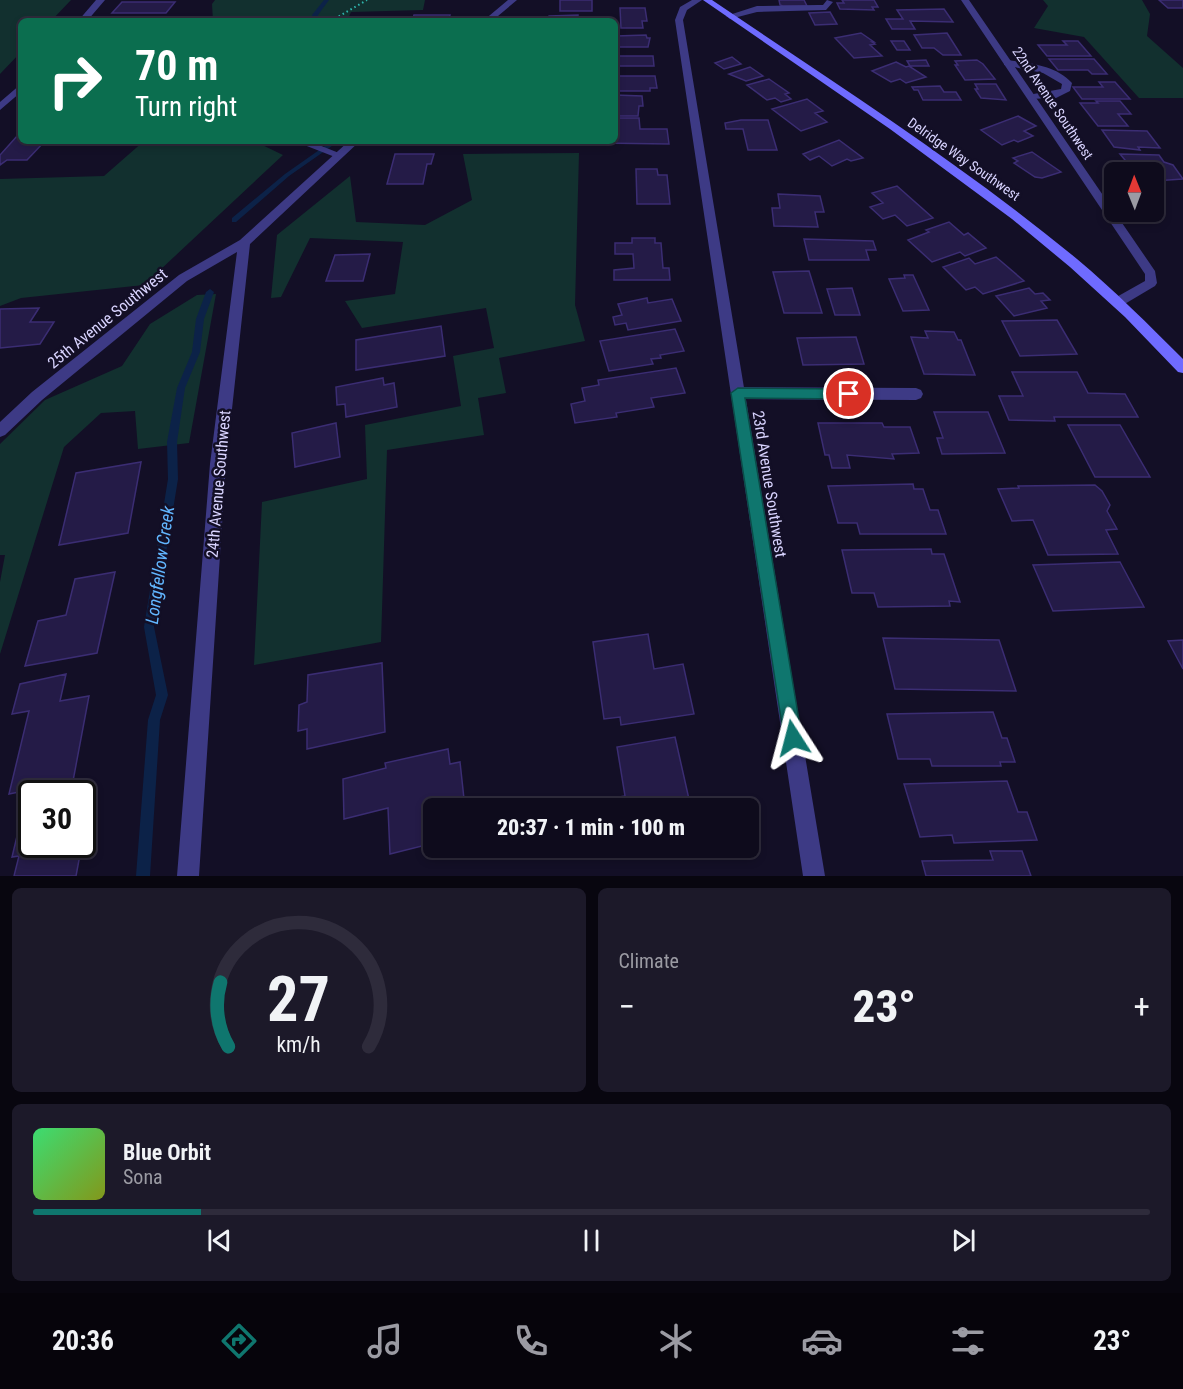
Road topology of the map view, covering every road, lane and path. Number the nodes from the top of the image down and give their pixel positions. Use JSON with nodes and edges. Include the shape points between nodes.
{"nodes":[{"id":1,"x":101,"y":0,"type":"edge"},
{"id":2,"x":367,"y":0,"type":"edge"},
{"id":3,"x":513,"y":0,"type":"edge"},
{"id":4,"x":698,"y":0,"type":"edge"},
{"id":5,"x":707,"y":0,"type":"edge"},
{"id":6,"x":965,"y":0,"type":"edge"},
{"id":7,"x":829,"y":2,"type":"dead end"},
{"id":8,"x":730,"y":16,"type":"junction"},
{"id":9,"x":85,"y":18,"type":"edge"},
{"id":10,"x":336,"y":18,"type":"edge"},
{"id":11,"x":491,"y":18,"type":"edge"},
{"id":12,"x":1007,"y":63,"type":"junction"},
{"id":13,"x":18,"y":90,"type":"edge"},
{"id":14,"x":1031,"y":98,"type":"junction"},
{"id":15,"x":0,"y":107,"type":"edge"},
{"id":16,"x":307,"y":144,"type":"edge"},
{"id":17,"x":350,"y":144,"type":"edge"},
{"id":18,"x":335,"y":153,"type":"junction"},
{"id":19,"x":244,"y":243,"type":"junction"},
{"id":20,"x":1118,"y":302,"type":"junction"},
{"id":21,"x":1183,"y":368,"type":"edge"},
{"id":22,"x":738,"y":393,"type":"junction"},
{"id":23,"x":916,"y":394,"type":"dead end"},
{"id":24,"x":0,"y":431,"type":"edge"},
{"id":25,"x":188,"y":876,"type":"edge"},
{"id":26,"x":814,"y":876,"type":"edge"}],
"edges":[{"from":1,"to":9,"type":"street"},
{"from":2,"to":10,"type":"path"},
{"from":3,"to":11,"type":"street"},
{"from":4,"to":22,"type":"street","name":"23rd Avenue Southwest","via":[[683,9],[679,20]]},
{"from":5,"to":8,"type":"main road","name":"Delridge Way Southwest"},
{"from":6,"to":12,"type":"street","name":"22nd Avenue Southwest"},
{"from":7,"to":8,"type":"street","via":[[826,7],[757,9]]},
{"from":8,"to":20,"type":"main road","name":"Delridge Way Southwest","via":[[1004,205]]},
{"from":12,"to":14,"type":"street","name":"22nd Avenue Southwest"},
{"from":12,"to":14,"type":"street","via":[[1047,71],[1067,83],[1065,91],[1056,95]]},
{"from":13,"to":15,"type":"street"},
{"from":14,"to":20,"type":"street","name":"22nd Avenue Southwest","via":[[1151,274],[1151,284]]},
{"from":16,"to":18,"type":"street"},
{"from":17,"to":18,"type":"street"},
{"from":18,"to":19,"type":"street"},
{"from":19,"to":24,"type":"street","name":"25th Avenue Southwest","via":[[183,278],[37,396]]},
{"from":19,"to":25,"type":"street","name":"24th Avenue Southwest","via":[[218,464]]},
{"from":20,"to":21,"type":"main road","name":"Delridge Way Southwest"},
{"from":22,"to":23,"type":"street"},
{"from":22,"to":26,"type":"street","name":"23rd Avenue Southwest"}]}
